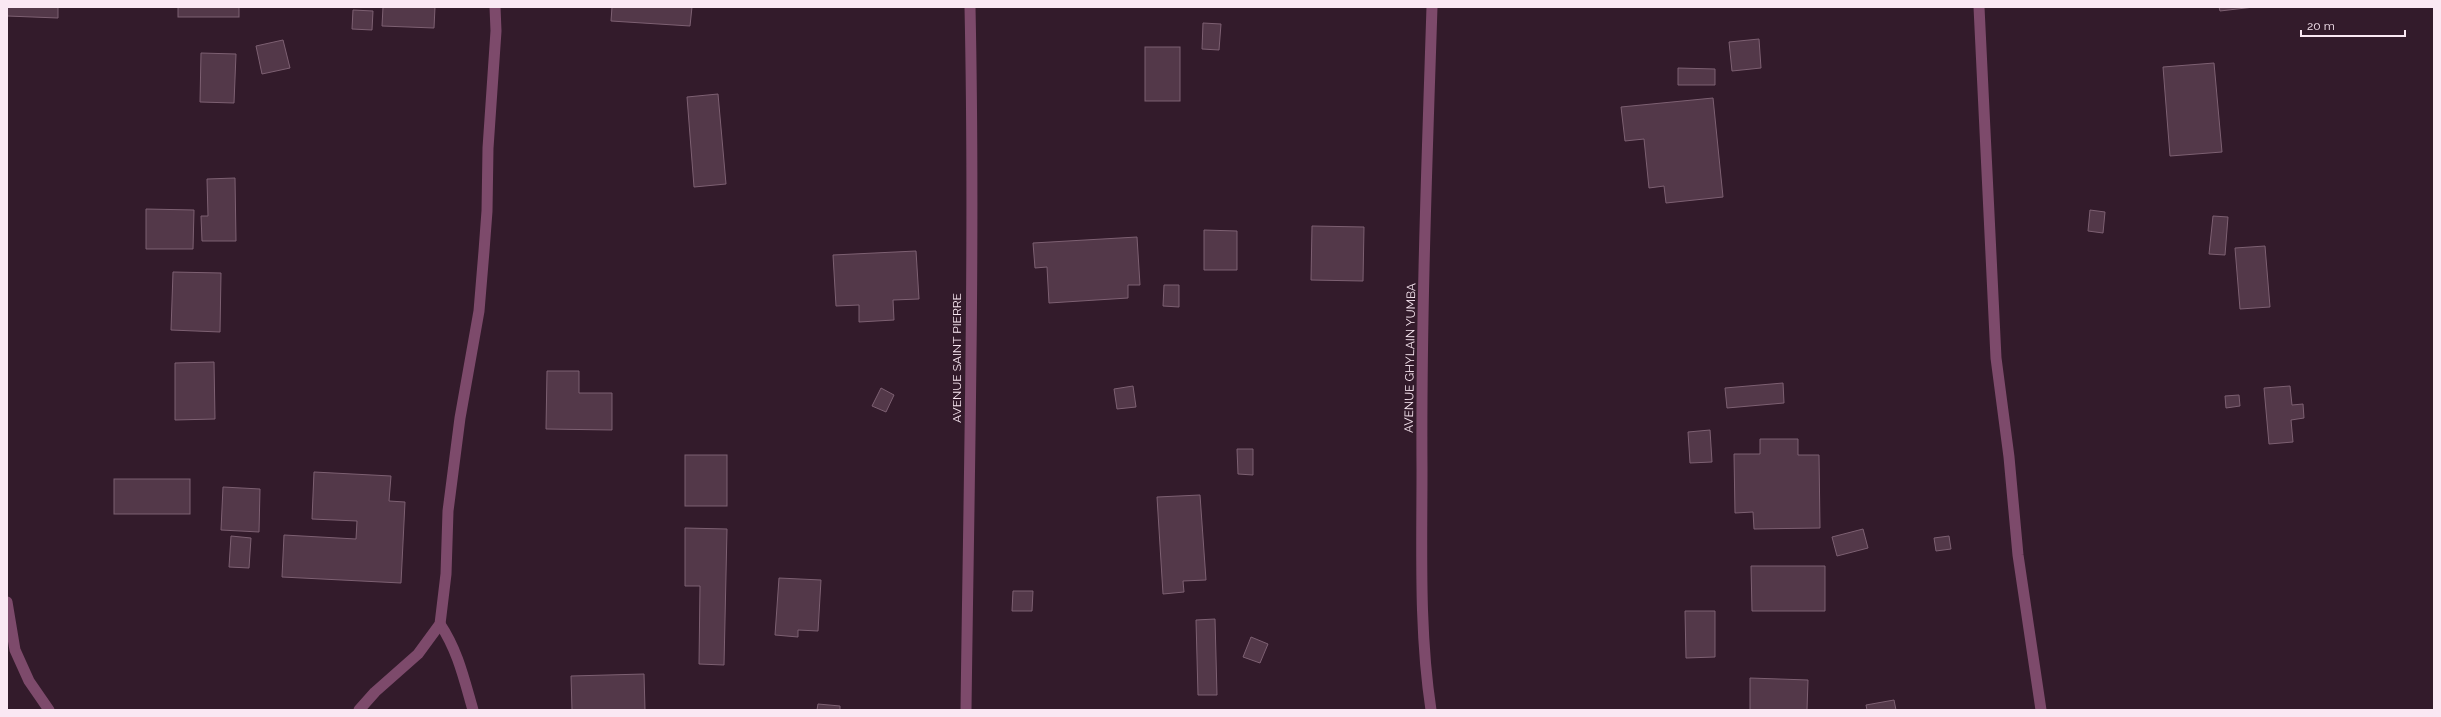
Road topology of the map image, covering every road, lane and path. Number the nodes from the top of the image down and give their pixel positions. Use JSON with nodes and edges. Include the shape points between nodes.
{"nodes":[{"id":1,"x":495,"y":7,"type":"edge"},
{"id":2,"x":970,"y":7,"type":"edge"},
{"id":3,"x":1432,"y":7,"type":"edge"},
{"id":4,"x":1979,"y":7,"type":"edge"},
{"id":5,"x":7,"y":602,"type":"edge"},
{"id":6,"x":440,"y":624,"type":"junction"},
{"id":7,"x":49,"y":710,"type":"edge"},
{"id":8,"x":359,"y":710,"type":"edge"},
{"id":9,"x":473,"y":710,"type":"edge"},
{"id":10,"x":966,"y":710,"type":"edge"},
{"id":11,"x":1431,"y":710,"type":"edge"},
{"id":12,"x":2041,"y":710,"type":"edge"}],
"edges":[{"from":1,"to":6,"type":"street","via":[[487,211],[479,311],[460,418],[448,511],[446,574]]},
{"from":2,"to":10,"type":"street","name":"AVENUE SAINT PIERRE","via":[[970,448]]},
{"from":3,"to":11,"type":"street","name":"AVENUE GHYLAIN YUMBA","via":[[1421,395],[1422,595],[1425,669]]},
{"from":4,"to":12,"type":"street","via":[[1996,358],[2018,555]]},
{"from":5,"to":7,"type":"street","via":[[11,635],[17,655],[28,681]]},
{"from":6,"to":8,"type":"street","via":[[418,654],[375,692]]},
{"from":6,"to":9,"type":"street","via":[[453,644],[460,662]]}]}
